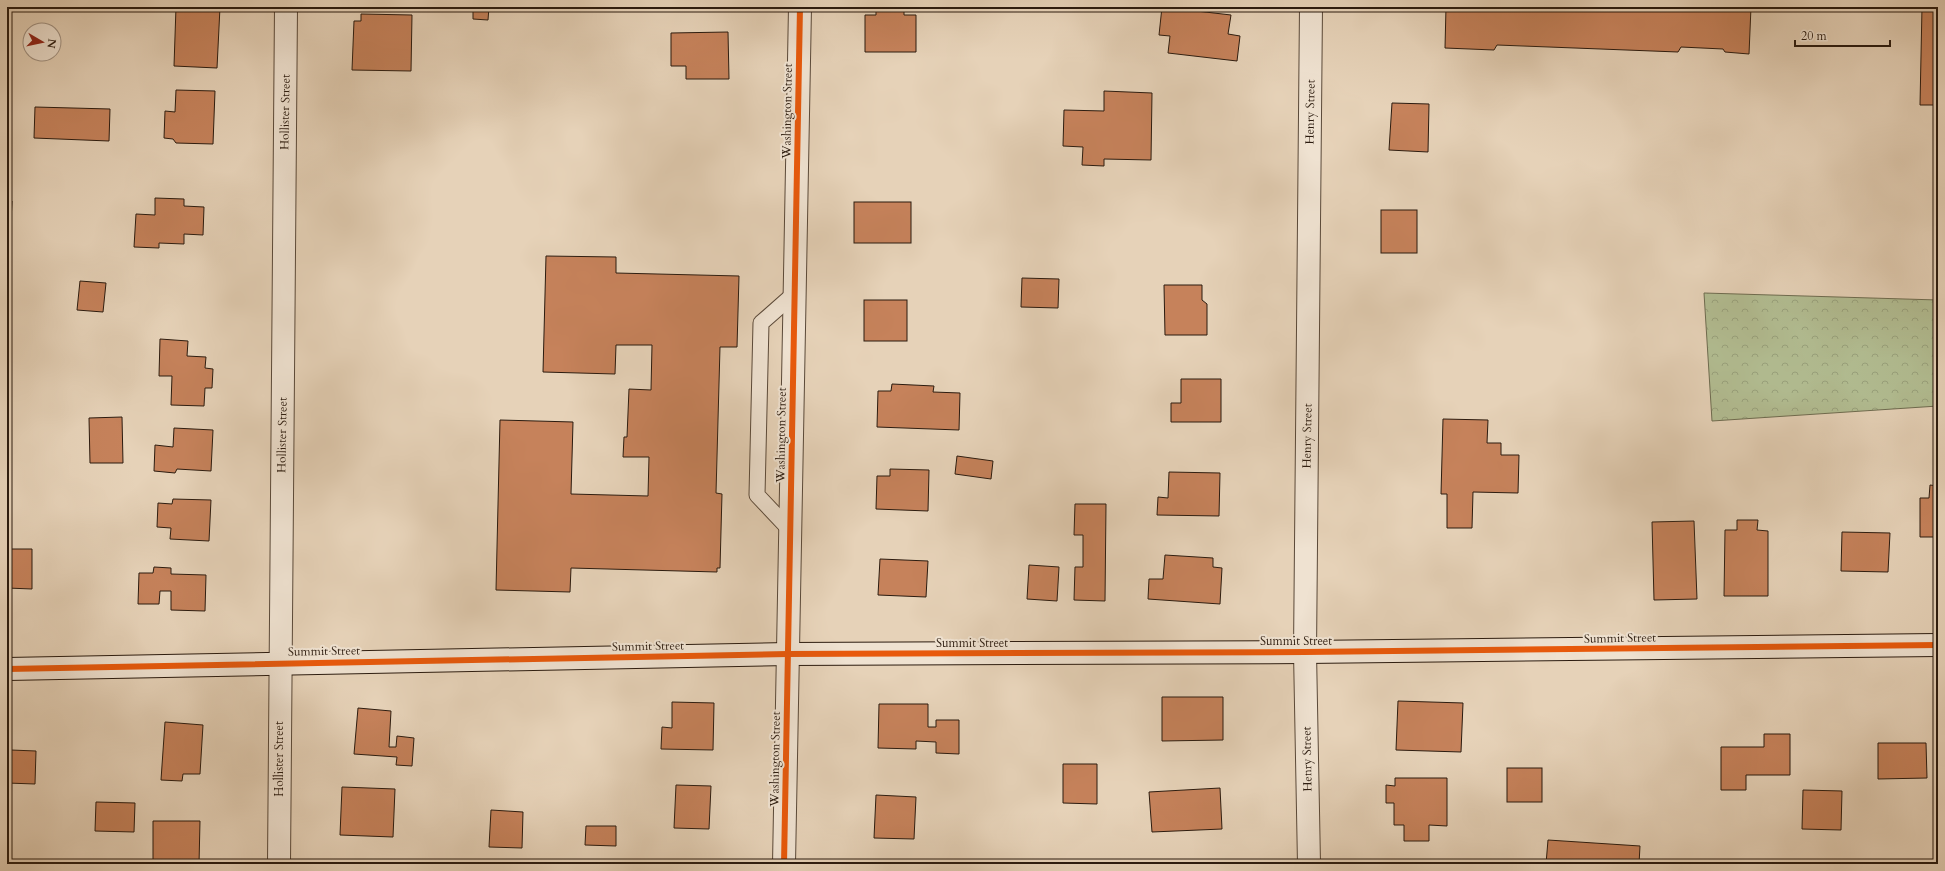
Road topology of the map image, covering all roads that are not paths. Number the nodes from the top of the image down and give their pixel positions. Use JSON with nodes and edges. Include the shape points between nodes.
{"nodes":[{"id":1,"x":286,"y":7,"type":"edge"},
{"id":2,"x":800,"y":7,"type":"edge"},
{"id":3,"x":1311,"y":7,"type":"edge"},
{"id":4,"x":794,"y":294,"type":"junction"},
{"id":5,"x":791,"y":531,"type":"junction"},
{"id":6,"x":1938,"y":645,"type":"edge"},
{"id":7,"x":1305,"y":652,"type":"junction"},
{"id":8,"x":788,"y":654,"type":"junction"},
{"id":9,"x":280,"y":663,"type":"junction"},
{"id":10,"x":7,"y":669,"type":"edge"},
{"id":11,"x":279,"y":864,"type":"edge"},
{"id":12,"x":784,"y":864,"type":"edge"},
{"id":13,"x":1309,"y":864,"type":"edge"}],
"edges":[{"from":1,"to":9,"type":"street","name":"Hollister Street"},
{"from":2,"to":4,"type":"street","name":"Washington Street"},
{"from":3,"to":7,"type":"street","name":"Henry Street"},
{"from":4,"to":5,"type":"street","name":"Washington Street"},
{"from":4,"to":5,"type":"lane","via":[[761,323],[757,495]]},
{"from":5,"to":8,"type":"street","name":"Washington Street"},
{"from":6,"to":7,"type":"street","name":"Summit Street"},
{"from":7,"to":8,"type":"street","name":"Summit Street"},
{"from":7,"to":13,"type":"street","name":"Henry Street"},
{"from":8,"to":9,"type":"street","name":"Summit Street"},
{"from":8,"to":12,"type":"street","name":"Washington Street"},
{"from":9,"to":10,"type":"street","name":"Summit Street"},
{"from":9,"to":11,"type":"street","name":"Hollister Street"}]}
